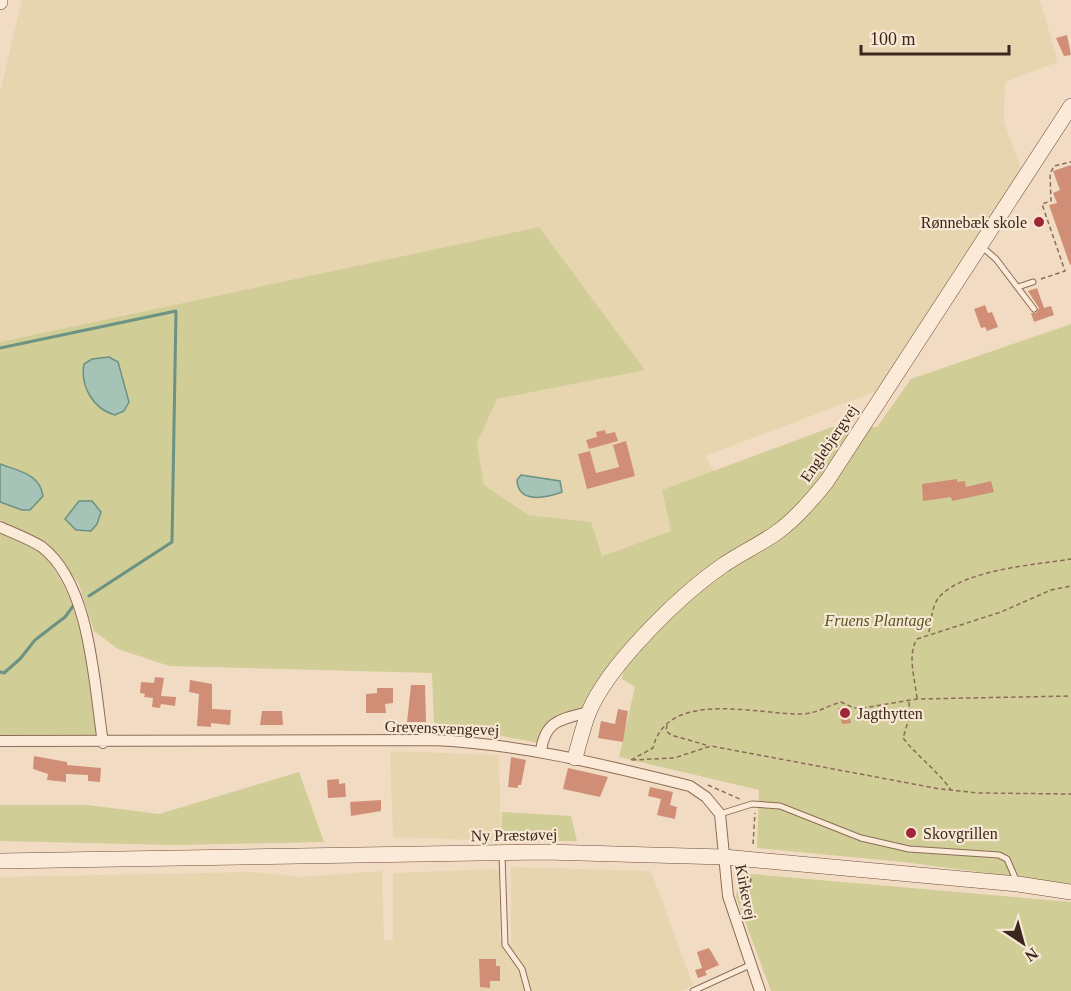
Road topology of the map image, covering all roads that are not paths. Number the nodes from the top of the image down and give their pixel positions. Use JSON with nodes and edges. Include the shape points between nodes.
{"nodes":[{"id":1,"x":1071,"y":106,"type":"edge"},
{"id":2,"x":981,"y":246,"type":"junction"},
{"id":3,"x":1033,"y":282,"type":"road end"},
{"id":4,"x":1018,"y":287,"type":"junction"},
{"id":5,"x":1034,"y":309,"type":"dead end"},
{"id":6,"x":0,"y":527,"type":"edge"},
{"id":7,"x":589,"y":712,"type":"junction"},
{"id":8,"x":0,"y":741,"type":"edge"},
{"id":9,"x":103,"y":743,"type":"junction"},
{"id":10,"x":541,"y":751,"type":"junction"},
{"id":11,"x":575,"y":758,"type":"junction"},
{"id":12,"x":720,"y":813,"type":"junction"},
{"id":13,"x":502,"y":853,"type":"junction"},
{"id":14,"x":724,"y":857,"type":"junction"},
{"id":15,"x":3,"y":861,"type":"edge"},
{"id":16,"x":1018,"y":884,"type":"junction"},
{"id":17,"x":1071,"y":892,"type":"edge"},
{"id":18,"x":750,"y":964,"type":"junction"},
{"id":19,"x":528,"y":991,"type":"edge"},
{"id":20,"x":693,"y":991,"type":"edge"},
{"id":21,"x":760,"y":991,"type":"edge"}],
"edges":[{"from":1,"to":2,"type":"street","name":"Englebjergvej"},
{"from":2,"to":4,"type":"lane"},
{"from":2,"to":7,"type":"street","name":"Englebjergvej","via":[[827,481],[805,508],[777,533],[694,588],[630,652]]},
{"from":3,"to":4,"type":"lane"},
{"from":4,"to":5,"type":"lane"},
{"from":6,"to":9,"type":"street","via":[[42,547],[71,584],[85,628]]},
{"from":7,"to":10,"type":"street","via":[[551,725],[543,734]]},
{"from":7,"to":11,"type":"street","name":"Englebjergvej"},
{"from":8,"to":9,"type":"street","name":"Grevensvængevej"},
{"from":9,"to":10,"type":"street","name":"Grevensvængevej","via":[[433,740],[487,742]]},
{"from":10,"to":11,"type":"street","name":"Grevensvængevej"},
{"from":11,"to":12,"type":"street","name":"Grevensvængevej","via":[[690,786],[706,796]]},
{"from":12,"to":14,"type":"street"},
{"from":12,"to":16,"type":"lane","via":[[752,804],[780,806],[861,838],[909,849],[999,855],[1007,859]]},
{"from":13,"to":14,"type":"street","name":"Ny Præstøvej"},
{"from":13,"to":15,"type":"street","name":"Ny Præstøvej"},
{"from":13,"to":19,"type":"lane","via":[[505,945],[522,969]]},
{"from":14,"to":16,"type":"street","name":"Ny Præstøvej"},
{"from":14,"to":18,"type":"street","name":"Kirkevej","via":[[728,896]]},
{"from":16,"to":17,"type":"street","name":"Ny Præstøvej"},
{"from":18,"to":20,"type":"lane"},
{"from":18,"to":21,"type":"street","name":"Kirkevej"}]}
